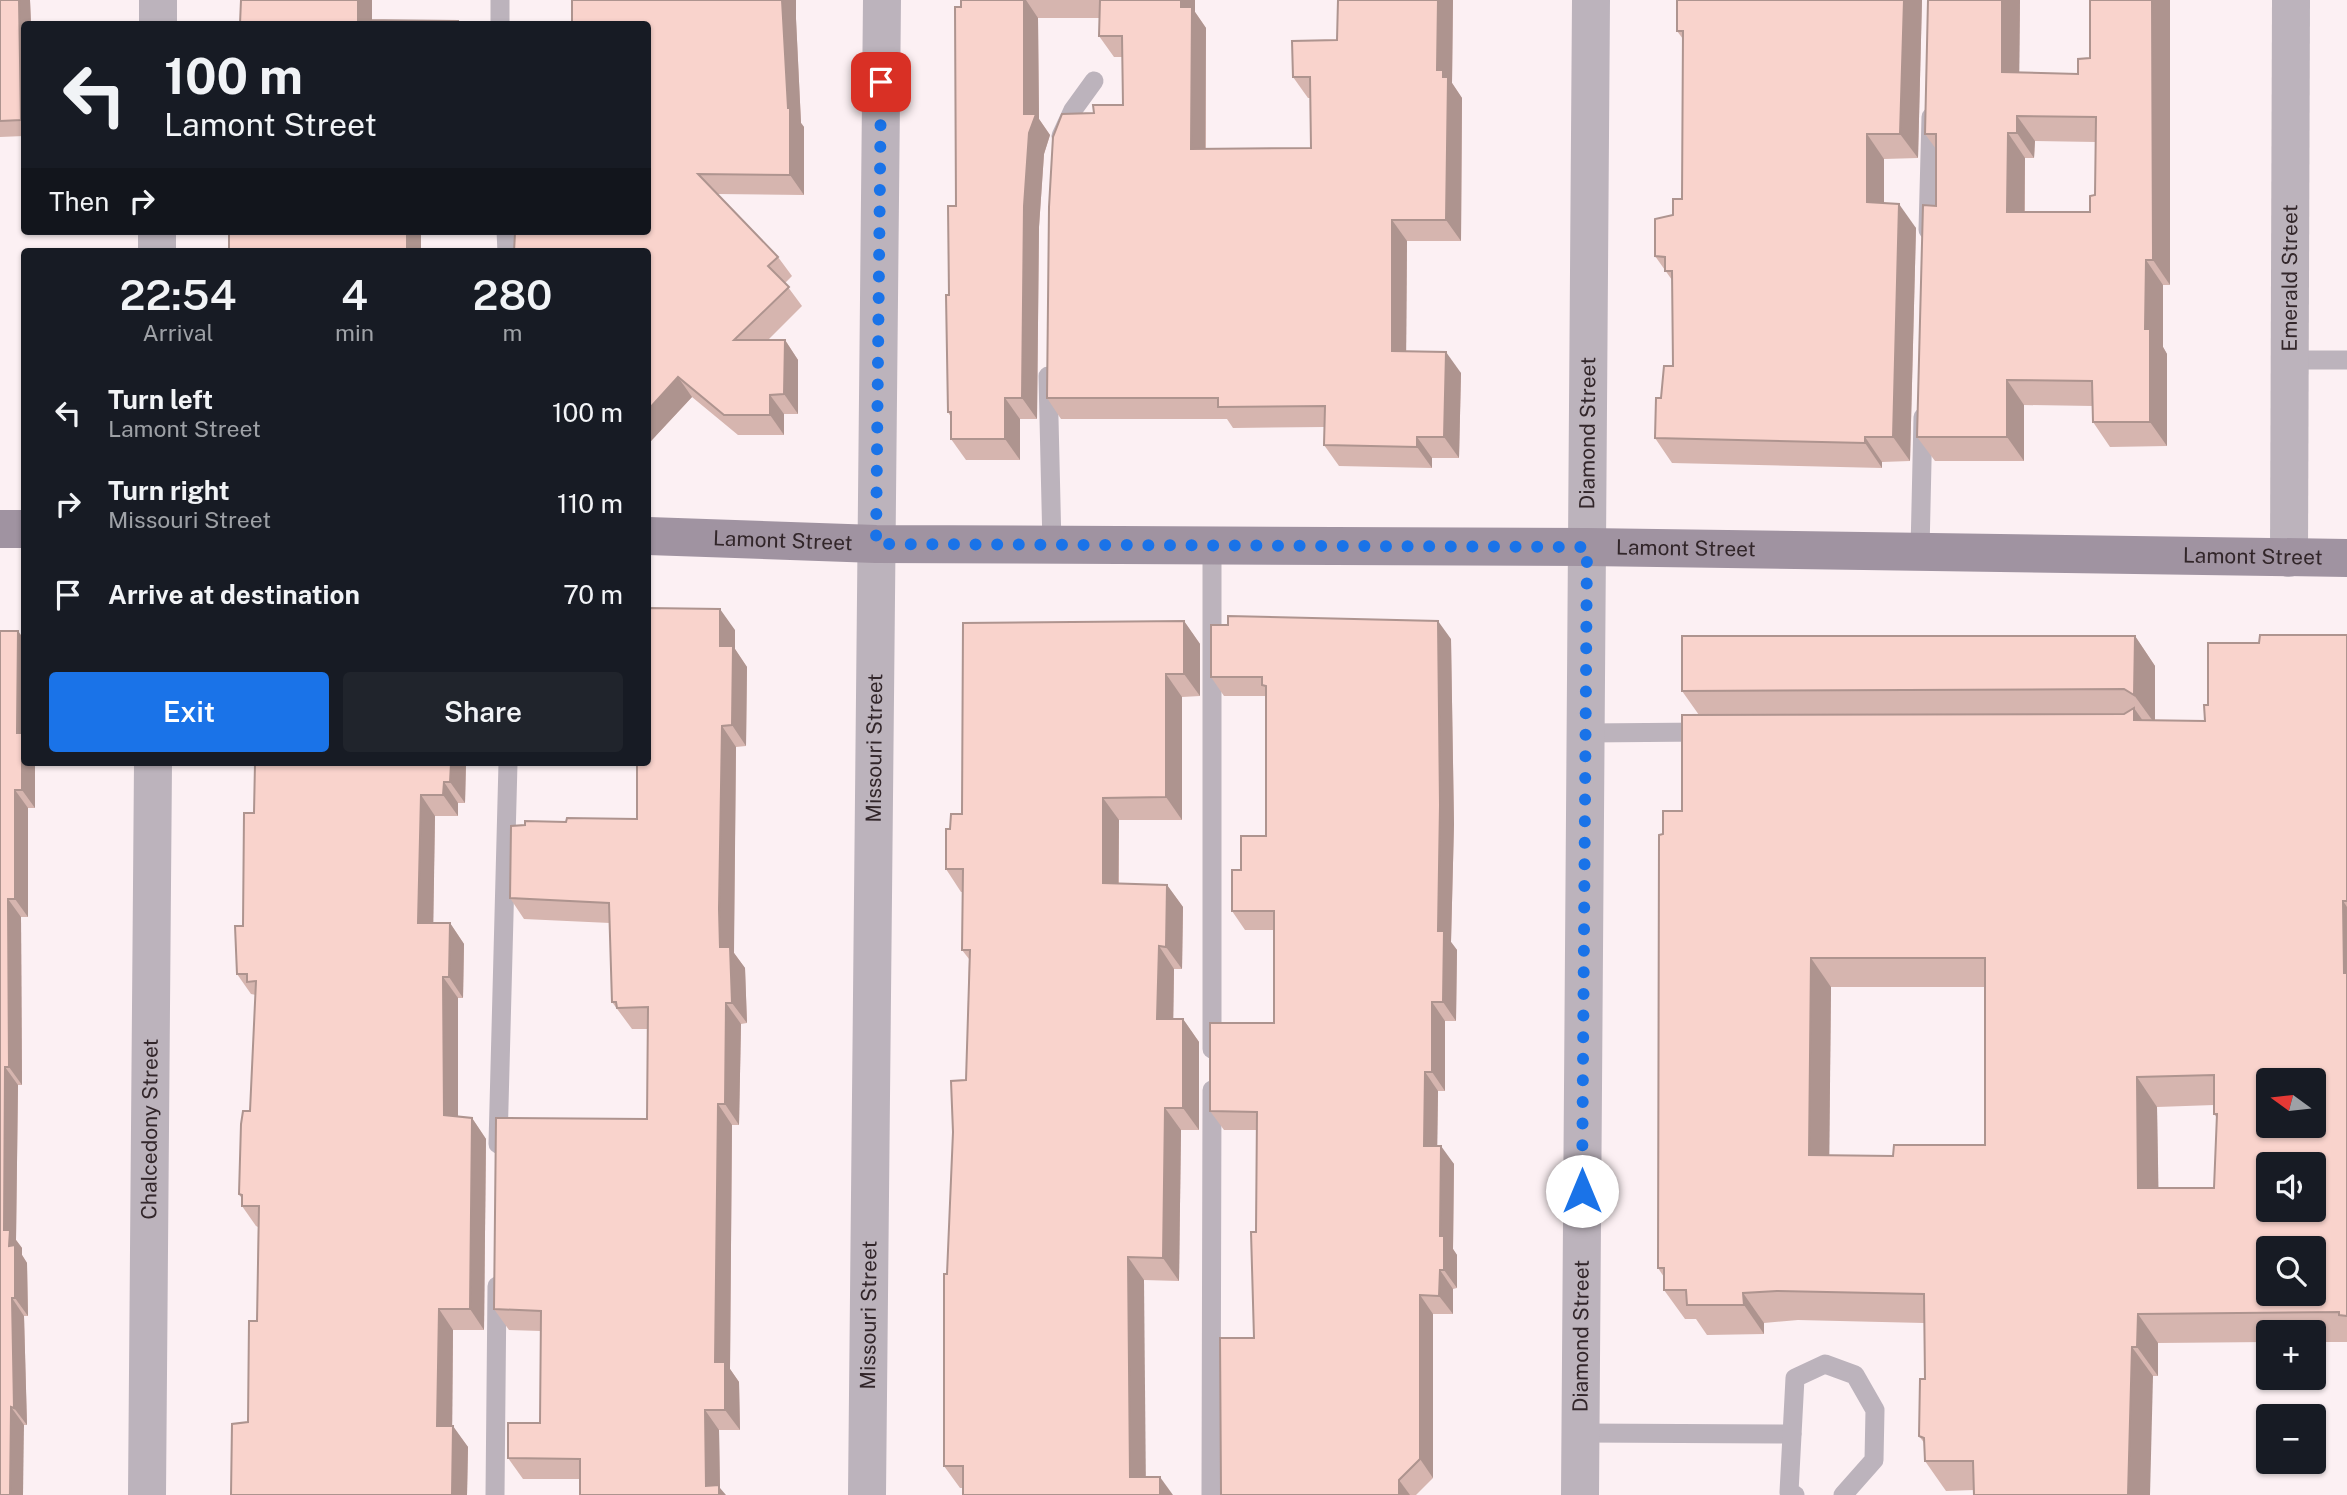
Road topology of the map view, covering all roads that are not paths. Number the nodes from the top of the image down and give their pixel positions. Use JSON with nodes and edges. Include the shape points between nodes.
{"nodes":[{"id":1,"x":158,"y":0,"type":"edge"},
{"id":2,"x":500,"y":0,"type":"edge"},
{"id":3,"x":882,"y":0,"type":"edge"},
{"id":4,"x":1591,"y":0,"type":"edge"},
{"id":5,"x":2291,"y":0,"type":"edge"},
{"id":6,"x":158,"y":21,"type":"edge"},
{"id":7,"x":500,"y":21,"type":"edge"},
{"id":8,"x":1094,"y":81,"type":"dead end"},
{"id":9,"x":1931,"y":96,"type":"edge"},
{"id":10,"x":1056,"y":155,"type":"edge"},
{"id":11,"x":1927,"y":248,"type":"edge"},
{"id":12,"x":1048,"y":352,"type":"edge"},
{"id":13,"x":2290,"y":360,"type":"junction"},
{"id":14,"x":2347,"y":360,"type":"edge"},
{"id":15,"x":1924,"y":399,"type":"edge"},
{"id":16,"x":0,"y":529,"type":"edge"},
{"id":17,"x":21,"y":529,"type":"edge"},
{"id":18,"x":651,"y":536,"type":"edge"},
{"id":19,"x":876,"y":544,"type":"junction"},
{"id":20,"x":1052,"y":546,"type":"junction"},
{"id":21,"x":1587,"y":547,"type":"junction"},
{"id":22,"x":1212,"y":548,"type":"junction"},
{"id":23,"x":1920,"y":551,"type":"junction"},
{"id":24,"x":2289,"y":558,"type":"junction"},
{"id":25,"x":2347,"y":558,"type":"edge"},
{"id":26,"x":1724,"y":732,"type":"edge"},
{"id":27,"x":1586,"y":733,"type":"junction"},
{"id":28,"x":153,"y":766,"type":"edge"},
{"id":29,"x":508,"y":766,"type":"edge"},
{"id":30,"x":498,"y":1165,"type":"edge"},
{"id":31,"x":497,"y":1261,"type":"edge"},
{"id":32,"x":1581,"y":1433,"type":"junction"},
{"id":33,"x":1792,"y":1434,"type":"junction"},
{"id":34,"x":147,"y":1495,"type":"edge"},
{"id":35,"x":495,"y":1495,"type":"edge"},
{"id":36,"x":867,"y":1495,"type":"edge"},
{"id":37,"x":1211,"y":1495,"type":"edge"},
{"id":38,"x":1580,"y":1495,"type":"edge"},
{"id":39,"x":1795,"y":1495,"type":"edge"},
{"id":40,"x":1843,"y":1495,"type":"edge"}],
"edges":[{"from":1,"to":6,"type":"street"},
{"from":2,"to":7,"type":"lane"},
{"from":3,"to":19,"type":"street","name":"Missouri Street"},
{"from":4,"to":21,"type":"street","name":"Diamond Street"},
{"from":5,"to":13,"type":"street","name":"Emerald Street"},
{"from":8,"to":10,"type":"lane","via":[[1073,110]]},
{"from":9,"to":11,"type":"lane"},
{"from":12,"to":20,"type":"lane"},
{"from":13,"to":14,"type":"lane"},
{"from":13,"to":24,"type":"street","name":"Emerald Street"},
{"from":15,"to":23,"type":"lane"},
{"from":16,"to":17,"type":"street"},
{"from":18,"to":19,"type":"street","name":"Lamont Street"},
{"from":19,"to":20,"type":"street","name":"Lamont Street"},
{"from":19,"to":36,"type":"street","name":"Missouri Street"},
{"from":20,"to":22,"type":"street","name":"Lamont Street"},
{"from":21,"to":22,"type":"street","name":"Lamont Street"},
{"from":21,"to":23,"type":"street","name":"Lamont Street"},
{"from":21,"to":27,"type":"street","name":"Diamond Street"},
{"from":22,"to":37,"type":"lane"},
{"from":23,"to":24,"type":"street","name":"Lamont Street"},
{"from":24,"to":25,"type":"street","name":"Lamont Street"},
{"from":26,"to":27,"type":"lane"},
{"from":27,"to":32,"type":"street","name":"Diamond Street"},
{"from":28,"to":34,"type":"street","name":"Chalcedony Street"},
{"from":29,"to":30,"type":"lane"},
{"from":31,"to":35,"type":"lane"},
{"from":32,"to":33,"type":"lane"},
{"from":32,"to":38,"type":"street","name":"Diamond Street"},
{"from":33,"to":39,"type":"lane","via":[[1790,1492]]},
{"from":33,"to":40,"type":"lane","via":[[1795,1378],[1825,1364],[1855,1375],[1875,1410],[1874,1460]]}]}
